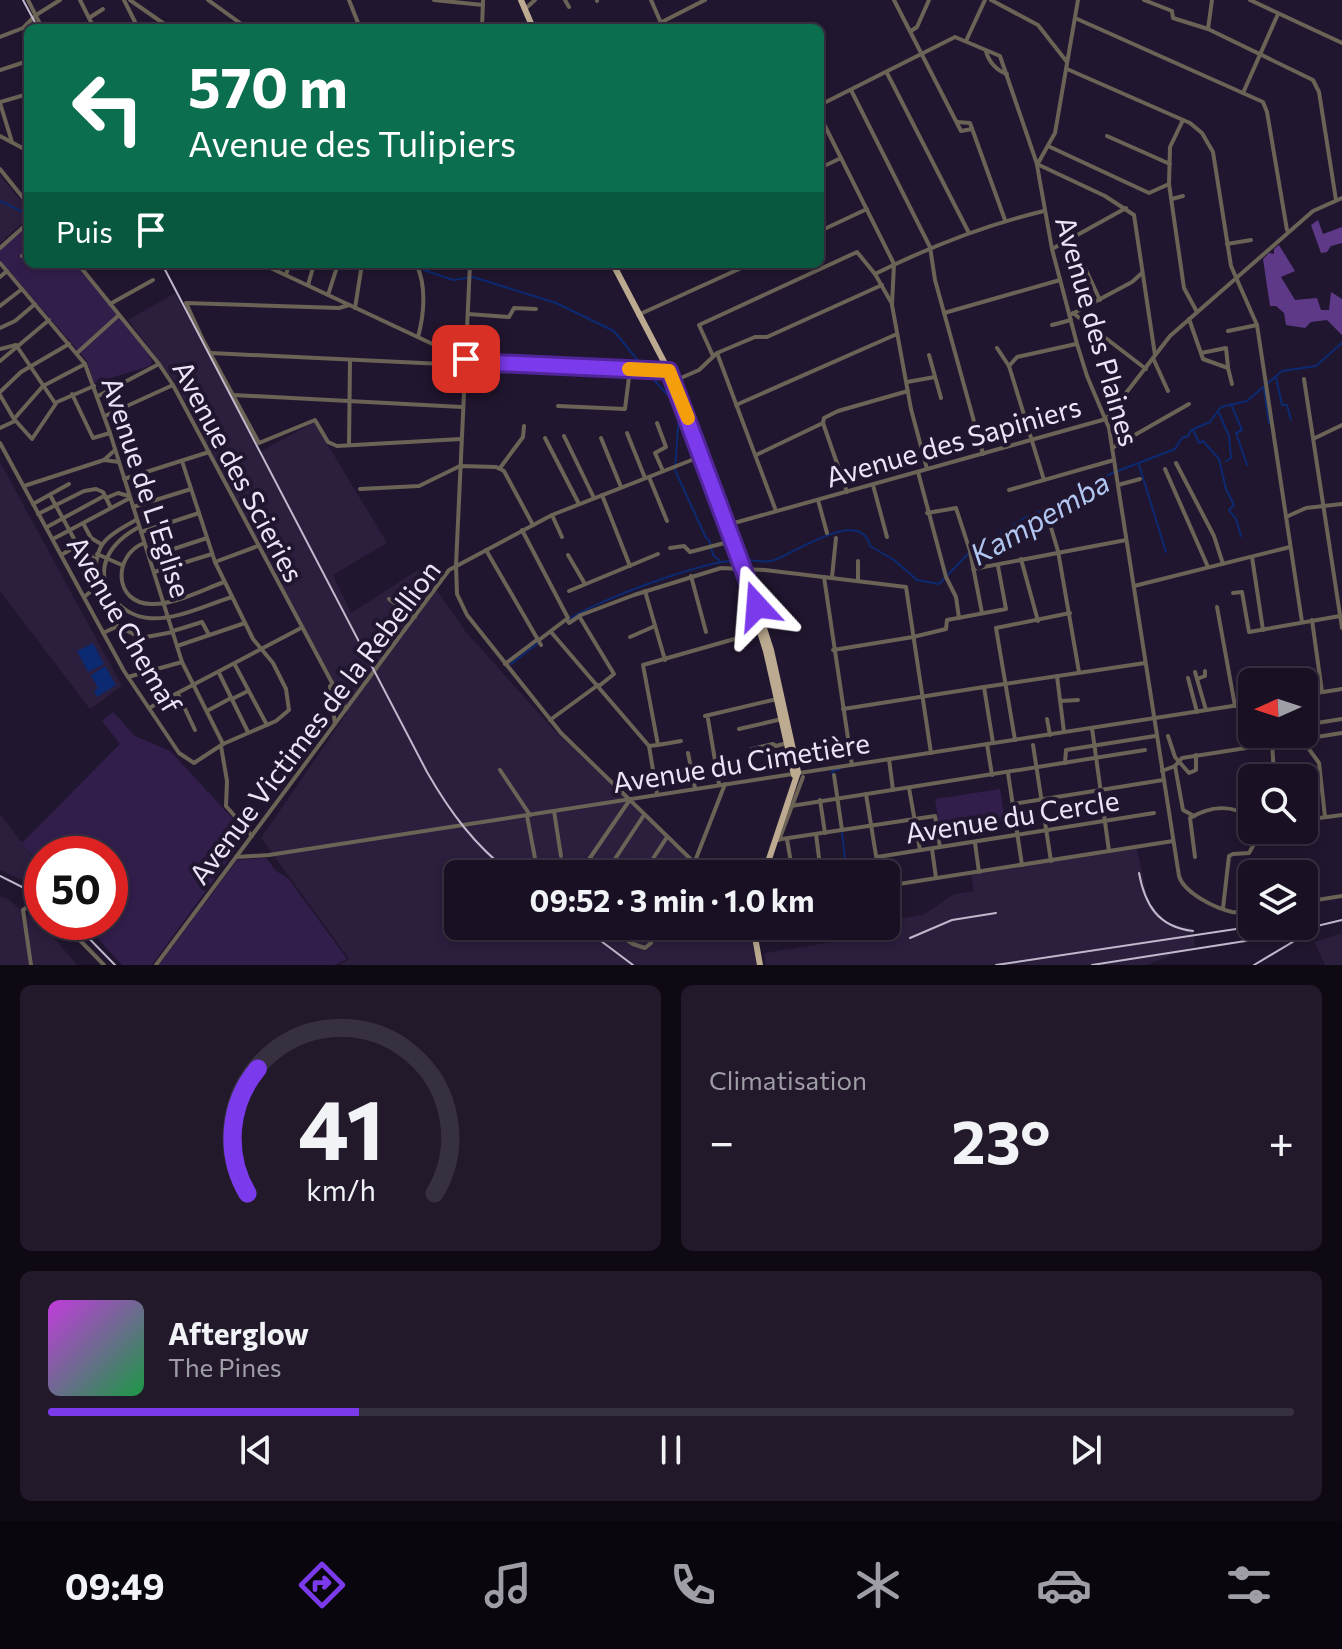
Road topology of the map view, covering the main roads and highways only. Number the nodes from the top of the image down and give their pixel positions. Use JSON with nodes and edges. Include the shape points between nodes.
{"nodes":[{"id":1,"x":521,"y":0,"type":"edge"},
{"id":2,"x":531,"y":24,"type":"edge"},
{"id":3,"x":615,"y":268,"type":"edge"},
{"id":4,"x":741,"y":565,"type":"junction"},
{"id":5,"x":768,"y":651,"type":"junction"},
{"id":6,"x":798,"y":774,"type":"junction"},
{"id":7,"x":768,"y":860,"type":"edge"},
{"id":8,"x":756,"y":940,"type":"edge"},
{"id":9,"x":760,"y":965,"type":"edge"}],
"edges":[{"from":1,"to":2,"type":"main road"},
{"from":3,"to":4,"type":"main road","via":[[674,381]]},
{"from":4,"to":5,"type":"main road"},
{"from":4,"to":5,"type":"main road"},
{"from":5,"to":6,"type":"main road"},
{"from":5,"to":6,"type":"main road"},
{"from":6,"to":7,"type":"main road"},
{"from":8,"to":9,"type":"main road"}]}
